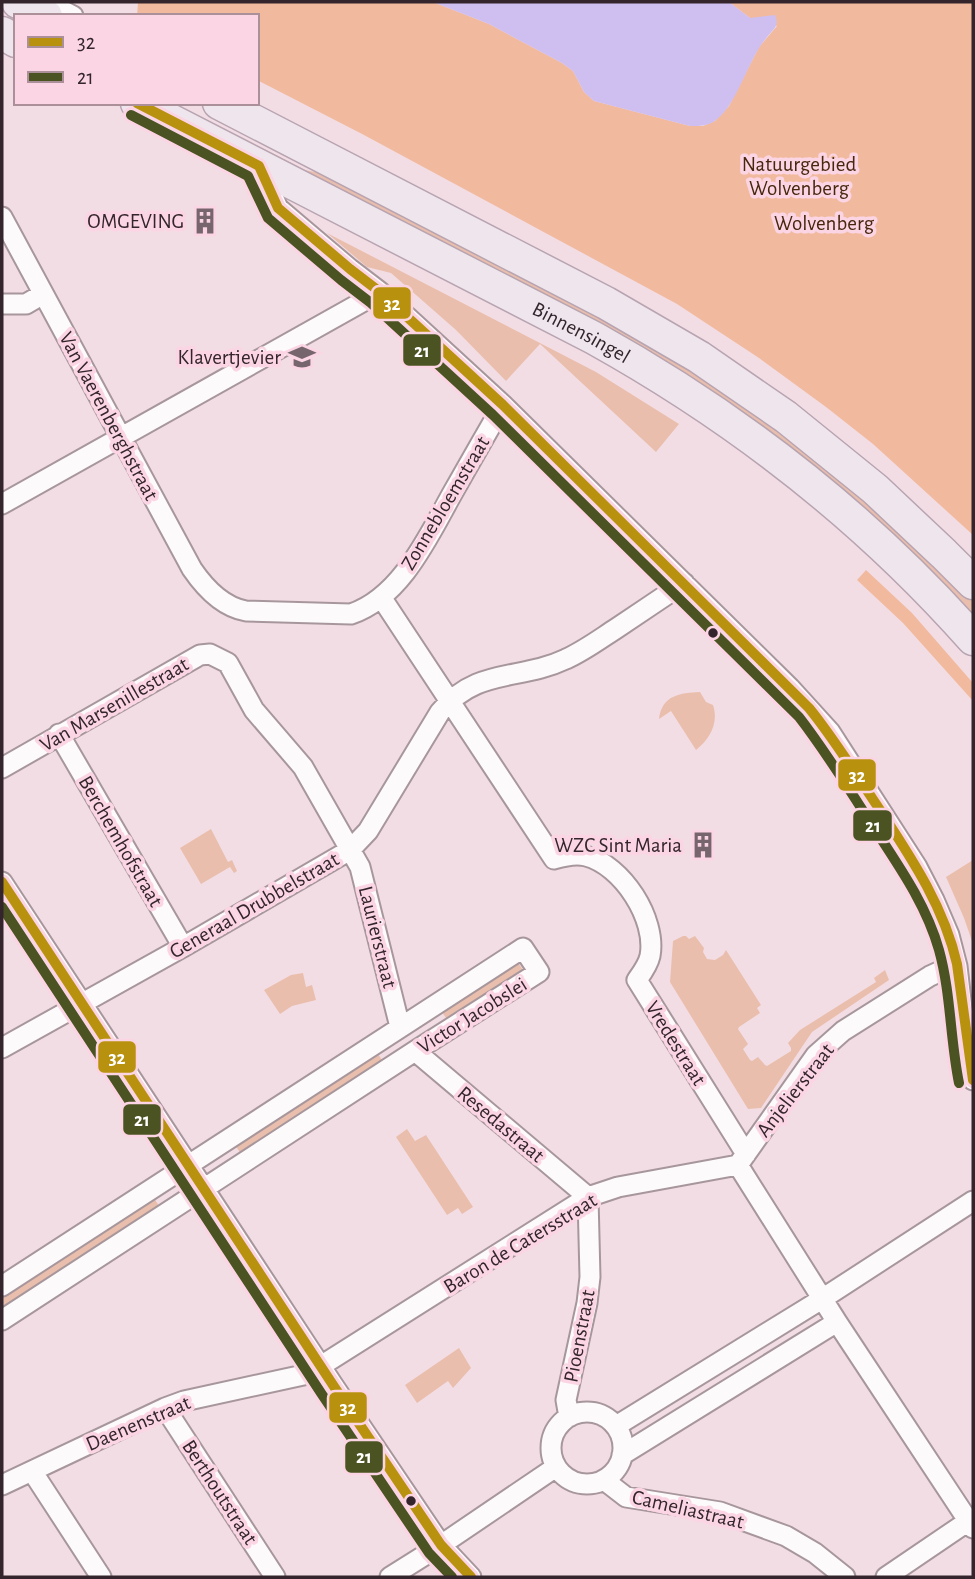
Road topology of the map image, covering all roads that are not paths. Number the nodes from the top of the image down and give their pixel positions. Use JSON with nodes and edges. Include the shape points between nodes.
{"nodes":[{"id":1,"x":18,"y":2,"type":"edge"},
{"id":2,"x":46,"y":2,"type":"edge"},
{"id":3,"x":42,"y":14,"type":"edge"},
{"id":4,"x":69,"y":14,"type":"edge"},
{"id":5,"x":141,"y":105,"type":"edge"},
{"id":6,"x":223,"y":105,"type":"edge"},
{"id":7,"x":258,"y":166,"type":"junction"},
{"id":8,"x":2,"y":217,"type":"edge"},
{"id":9,"x":380,"y":292,"type":"junction"},
{"id":10,"x":43,"y":294,"type":"junction"},
{"id":11,"x":2,"y":304,"type":"edge"},
{"id":12,"x":503,"y":405,"type":"junction"},
{"id":13,"x":121,"y":438,"type":"junction"},
{"id":14,"x":2,"y":504,"type":"edge"},
{"id":15,"x":684,"y":583,"type":"junction"},
{"id":16,"x":973,"y":583,"type":"edge"},
{"id":17,"x":381,"y":597,"type":"junction"},
{"id":18,"x":229,"y":605,"type":"joint"},
{"id":19,"x":973,"y":639,"type":"edge"},
{"id":20,"x":449,"y":701,"type":"junction"},
{"id":21,"x":59,"y":734,"type":"junction"},
{"id":22,"x":2,"y":768,"type":"edge"},
{"id":23,"x":350,"y":849,"type":"junction"},
{"id":24,"x":2,"y":882,"type":"edge"},
{"id":25,"x":183,"y":947,"type":"junction"},
{"id":26,"x":957,"y":966,"type":"junction"},
{"id":27,"x":81,"y":1004,"type":"junction"},
{"id":28,"x":400,"y":1027,"type":"junction"},
{"id":29,"x":2,"y":1048,"type":"edge"},
{"id":30,"x":415,"y":1051,"type":"junction"},
{"id":31,"x":973,"y":1080,"type":"edge"},
{"id":32,"x":742,"y":1160,"type":"junction"},
{"id":33,"x":187,"y":1166,"type":"junction"},
{"id":34,"x":203,"y":1189,"type":"junction"},
{"id":35,"x":588,"y":1197,"type":"junction"},
{"id":36,"x":973,"y":1202,"type":"edge"},
{"id":37,"x":2,"y":1286,"type":"edge"},
{"id":38,"x":822,"y":1299,"type":"junction"},
{"id":39,"x":2,"y":1320,"type":"edge"},
{"id":40,"x":837,"y":1322,"type":"junction"},
{"id":41,"x":321,"y":1367,"type":"junction"},
{"id":42,"x":165,"y":1408,"type":"junction"},
{"id":43,"x":569,"y":1417,"type":"junction"},
{"id":44,"x":616,"y":1426,"type":"junction"},
{"id":45,"x":622,"y":1455,"type":"junction"},
{"id":46,"x":556,"y":1467,"type":"junction"},
{"id":47,"x":32,"y":1471,"type":"junction"},
{"id":48,"x":601,"y":1481,"type":"junction"},
{"id":49,"x":2,"y":1485,"type":"edge"},
{"id":50,"x":972,"y":1522,"type":"edge"},
{"id":51,"x":441,"y":1545,"type":"junction"},
{"id":52,"x":101,"y":1577,"type":"edge"},
{"id":53,"x":275,"y":1577,"type":"edge"},
{"id":54,"x":390,"y":1577,"type":"edge"},
{"id":55,"x":471,"y":1577,"type":"edge"},
{"id":56,"x":845,"y":1577,"type":"edge"},
{"id":57,"x":886,"y":1577,"type":"edge"}],
"edges":[{"from":1,"to":3,"type":"main road"},
{"from":2,"to":4,"type":"street"},
{"from":5,"to":7,"type":"main road","name":"Binnensingel"},
{"from":6,"to":16,"type":"main road","name":"Binnensingel","via":[[690,351],[850,468]]},
{"from":7,"to":9,"type":"street","via":[[278,208]]},
{"from":7,"to":19,"type":"main road","name":"Binnensingel","via":[[594,338],[696,399],[851,516]]},
{"from":8,"to":10,"type":"street","name":"Van Vaerenberghstraat"},
{"from":9,"to":12,"type":"street"},
{"from":9,"to":13,"type":"street"},
{"from":10,"to":11,"type":"street","via":[[26,304]]},
{"from":10,"to":13,"type":"street","name":"Van Vaerenberghstraat"},
{"from":12,"to":15,"type":"street"},
{"from":12,"to":17,"type":"street","name":"Zonnebloemstraat","via":[[414,561]]},
{"from":13,"to":14,"type":"street"},
{"from":13,"to":18,"type":"street","name":"Van Vaerenberghstraat","via":[[192,569]]},
{"from":15,"to":20,"type":"street","via":[[567,659],[476,683]]},
{"from":15,"to":26,"type":"street","via":[[830,732],[917,867]]},
{"from":17,"to":18,"type":"street","name":"Zonnebloemstraat","via":[[351,614],[246,611]]},
{"from":17,"to":20,"type":"street","name":"Vredestraat"},
{"from":20,"to":23,"type":"street","name":"Generaal Drubbelstraat","via":[[368,831]]},
{"from":20,"to":32,"type":"street","name":"Vredestraat","via":[[554,859],[586,856],[606,864],[633,893],[650,937],[650,956],[637,980]]},
{"from":21,"to":22,"type":"street","name":"Van Marsenillestraat"},
{"from":21,"to":23,"type":"street","name":"Van Marsenillestraat","via":[[200,654],[210,654],[228,663],[254,710],[303,767]]},
{"from":21,"to":25,"type":"street","name":"Berchemhofstraat"},
{"from":23,"to":25,"type":"street","name":"Generaal Drubbelstraat"},
{"from":23,"to":28,"type":"street","name":"Laurierstraat","via":[[360,867]]},
{"from":24,"to":27,"type":"street"},
{"from":25,"to":27,"type":"street","name":"Generaal Drubbelstraat"},
{"from":26,"to":31,"type":"street"},
{"from":26,"to":32,"type":"street","name":"Anjelierstraat","via":[[930,976],[843,1031],[816,1055]]},
{"from":27,"to":29,"type":"street","name":"Generaal Drubbelstraat"},
{"from":27,"to":33,"type":"street"},
{"from":28,"to":30,"type":"street","name":"Victor Jacobslei","via":[[523,948],[538,972]]},
{"from":28,"to":33,"type":"street","name":"Victor Jacobslei"},
{"from":30,"to":34,"type":"street","name":"Victor Jacobslei"},
{"from":30,"to":35,"type":"street","name":"Resedastraat"},
{"from":32,"to":35,"type":"street","name":"Baron de Catersstraat"},
{"from":32,"to":38,"type":"street","name":"Vredestraat"},
{"from":33,"to":34,"type":"street"},
{"from":33,"to":37,"type":"street","name":"Victor Jacobslei"},
{"from":34,"to":39,"type":"street","name":"Victor Jacobslei"},
{"from":34,"to":41,"type":"street"},
{"from":35,"to":41,"type":"street","name":"Baron de Catersstraat"},
{"from":35,"to":43,"type":"street","name":"Pioenstraat","via":[[590,1277],[566,1400]]},
{"from":36,"to":38,"type":"street"},
{"from":38,"to":40,"type":"street","name":"Vredestraat"},
{"from":38,"to":44,"type":"street"},
{"from":40,"to":45,"type":"street"},
{"from":40,"to":50,"type":"street","name":"Vredestraat"},
{"from":41,"to":42,"type":"street","name":"Daenenstraat"},
{"from":41,"to":51,"type":"street"},
{"from":42,"to":47,"type":"street","name":"Daenenstraat"},
{"from":42,"to":53,"type":"street","name":"Berthoutstraat"},
{"from":43,"to":44,"type":"street","via":[[600,1414]]},
{"from":43,"to":46,"type":"street","via":[[552,1439]]},
{"from":44,"to":45,"type":"street"},
{"from":45,"to":48,"type":"street","via":[[616,1469]]},
{"from":46,"to":48,"type":"street","name":"Cameliastraat","via":[[575,1482]]},
{"from":46,"to":51,"type":"street"},
{"from":47,"to":49,"type":"street","name":"Daenenstraat"},
{"from":47,"to":52,"type":"street"},
{"from":48,"to":56,"type":"street","name":"Cameliastraat","via":[[626,1497],[720,1512],[786,1536]]},
{"from":50,"to":57,"type":"street"},
{"from":51,"to":54,"type":"street"},
{"from":51,"to":55,"type":"street"}]}
